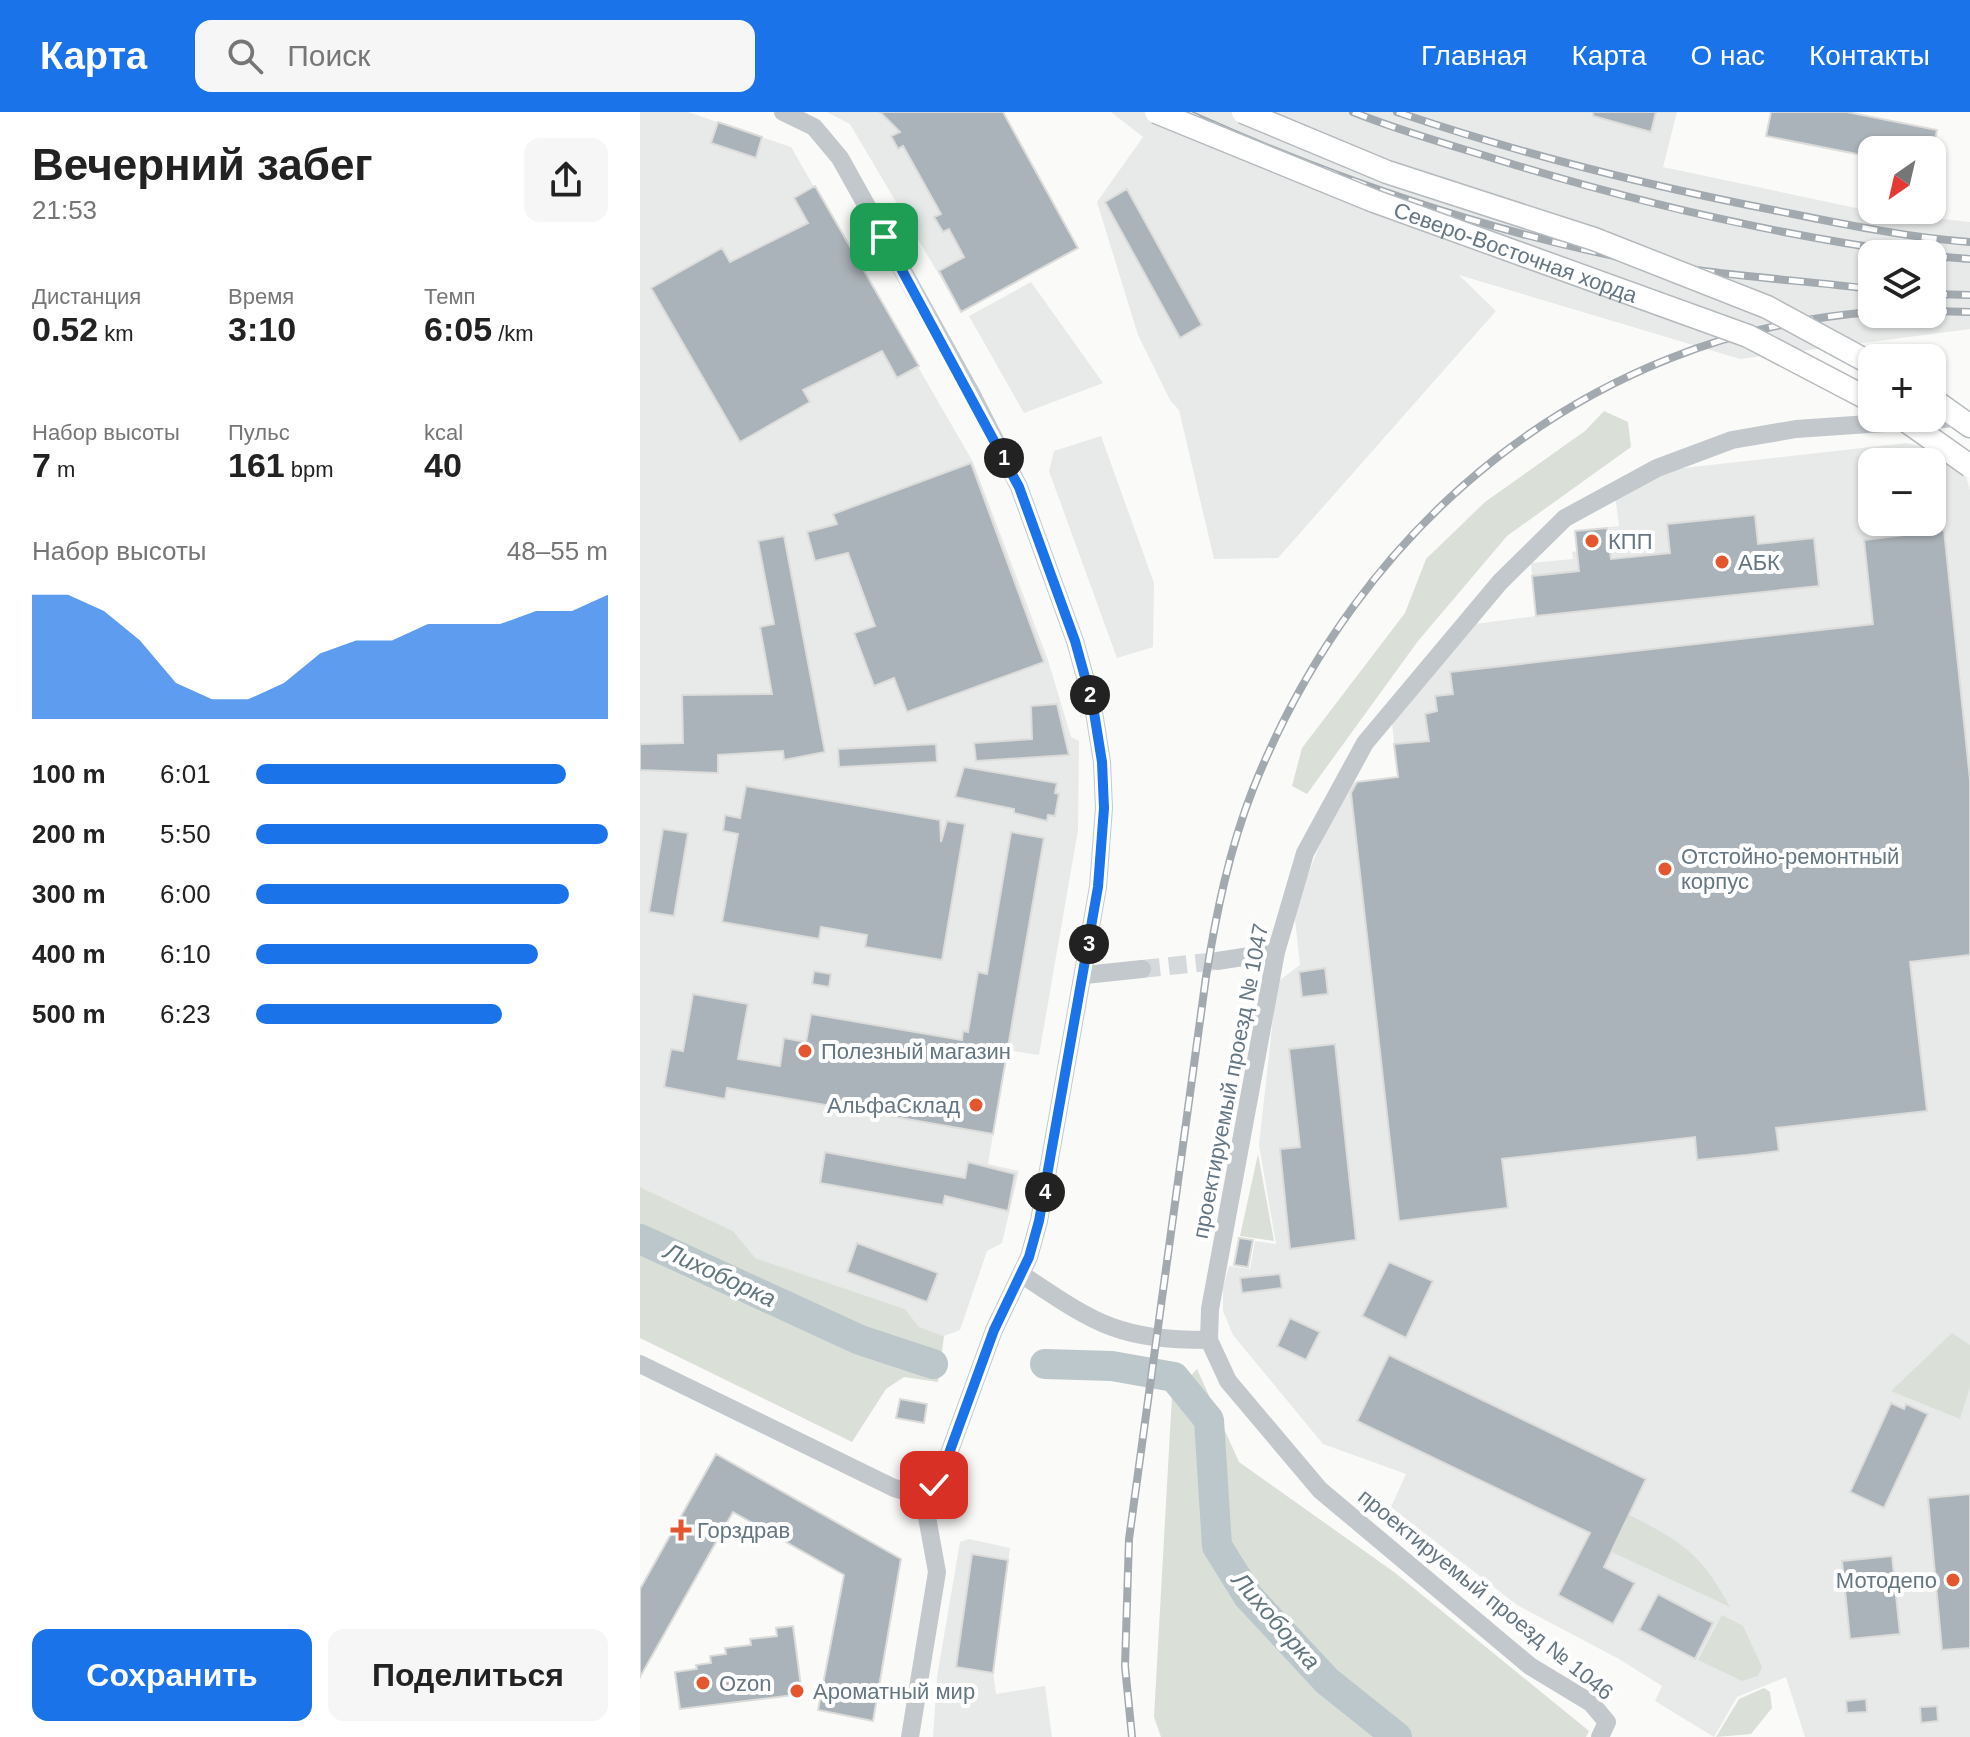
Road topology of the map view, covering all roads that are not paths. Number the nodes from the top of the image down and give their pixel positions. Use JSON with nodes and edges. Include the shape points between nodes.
{"nodes":[{"id":1,"x":783,"y":112,"type":"edge"},
{"id":2,"x":1156,"y":112,"type":"edge"},
{"id":3,"x":1243,"y":112,"type":"edge"},
{"id":4,"x":1858,"y":357,"type":"edge"},
{"id":5,"x":1858,"y":394,"type":"edge"},
{"id":6,"x":1946,"y":409,"type":"edge"},
{"id":7,"x":1963,"y":422,"type":"edge"},
{"id":8,"x":1922,"y":432,"type":"edge"},
{"id":9,"x":1970,"y":466,"type":"edge"},
{"id":10,"x":1276,"y":952,"type":"junction"},
{"id":11,"x":1217,"y":961,"type":"tunnel mouth"},
{"id":12,"x":1142,"y":969,"type":"tunnel mouth"},
{"id":13,"x":1085,"y":975,"type":"junction"},
{"id":14,"x":1021,"y":1274,"type":"junction"},
{"id":15,"x":1209,"y":1340,"type":"junction"},
{"id":16,"x":640,"y":1364,"type":"edge"},
{"id":17,"x":915,"y":1494,"type":"junction"},
{"id":18,"x":910,"y":1737,"type":"edge"},
{"id":19,"x":1600,"y":1737,"type":"edge"}],
"edges":[{"from":1,"to":13,"type":"street","via":[[814,127],[840,158],[964,381],[1019,487],[1075,641],[1093,706],[1103,777],[1098,887]]},
{"from":2,"to":5,"type":"main road","name":"Северо-Восточная хорда","bridge":true,"via":[[1374,201],[1748,336]]},
{"from":3,"to":4,"type":"main road","name":"Северо-Восточная хорда","bridge":true,"via":[[1387,172],[1594,239],[1752,301]]},
{"from":6,"to":7,"type":"main road"},
{"from":7,"to":10,"type":"street","name":"проектируемый проезд № 1047","via":[[1796,429],[1732,440],[1657,468],[1565,518],[1500,582],[1365,743],[1305,853]]},
{"from":8,"to":9,"type":"main road","bridge":true},
{"from":10,"to":11,"type":"street"},
{"from":10,"to":15,"type":"street","name":"проектируемый проезд № 1047","via":[[1210,1309]]},
{"from":12,"to":13,"type":"street"},
{"from":13,"to":14,"type":"street","via":[[1039,1221]]},
{"from":14,"to":15,"type":"street","via":[[1082,1315],[1122,1333]]},
{"from":14,"to":17,"type":"street","via":[[994,1330],[944,1467],[934,1485]]},
{"from":15,"to":19,"type":"street","name":"проектируемый проезд № 1046","via":[[1228,1381],[1320,1490],[1530,1666],[1591,1703],[1607,1722]]},
{"from":16,"to":17,"type":"street"},
{"from":17,"to":18,"type":"street","via":[[927,1517],[937,1572]]}]}
